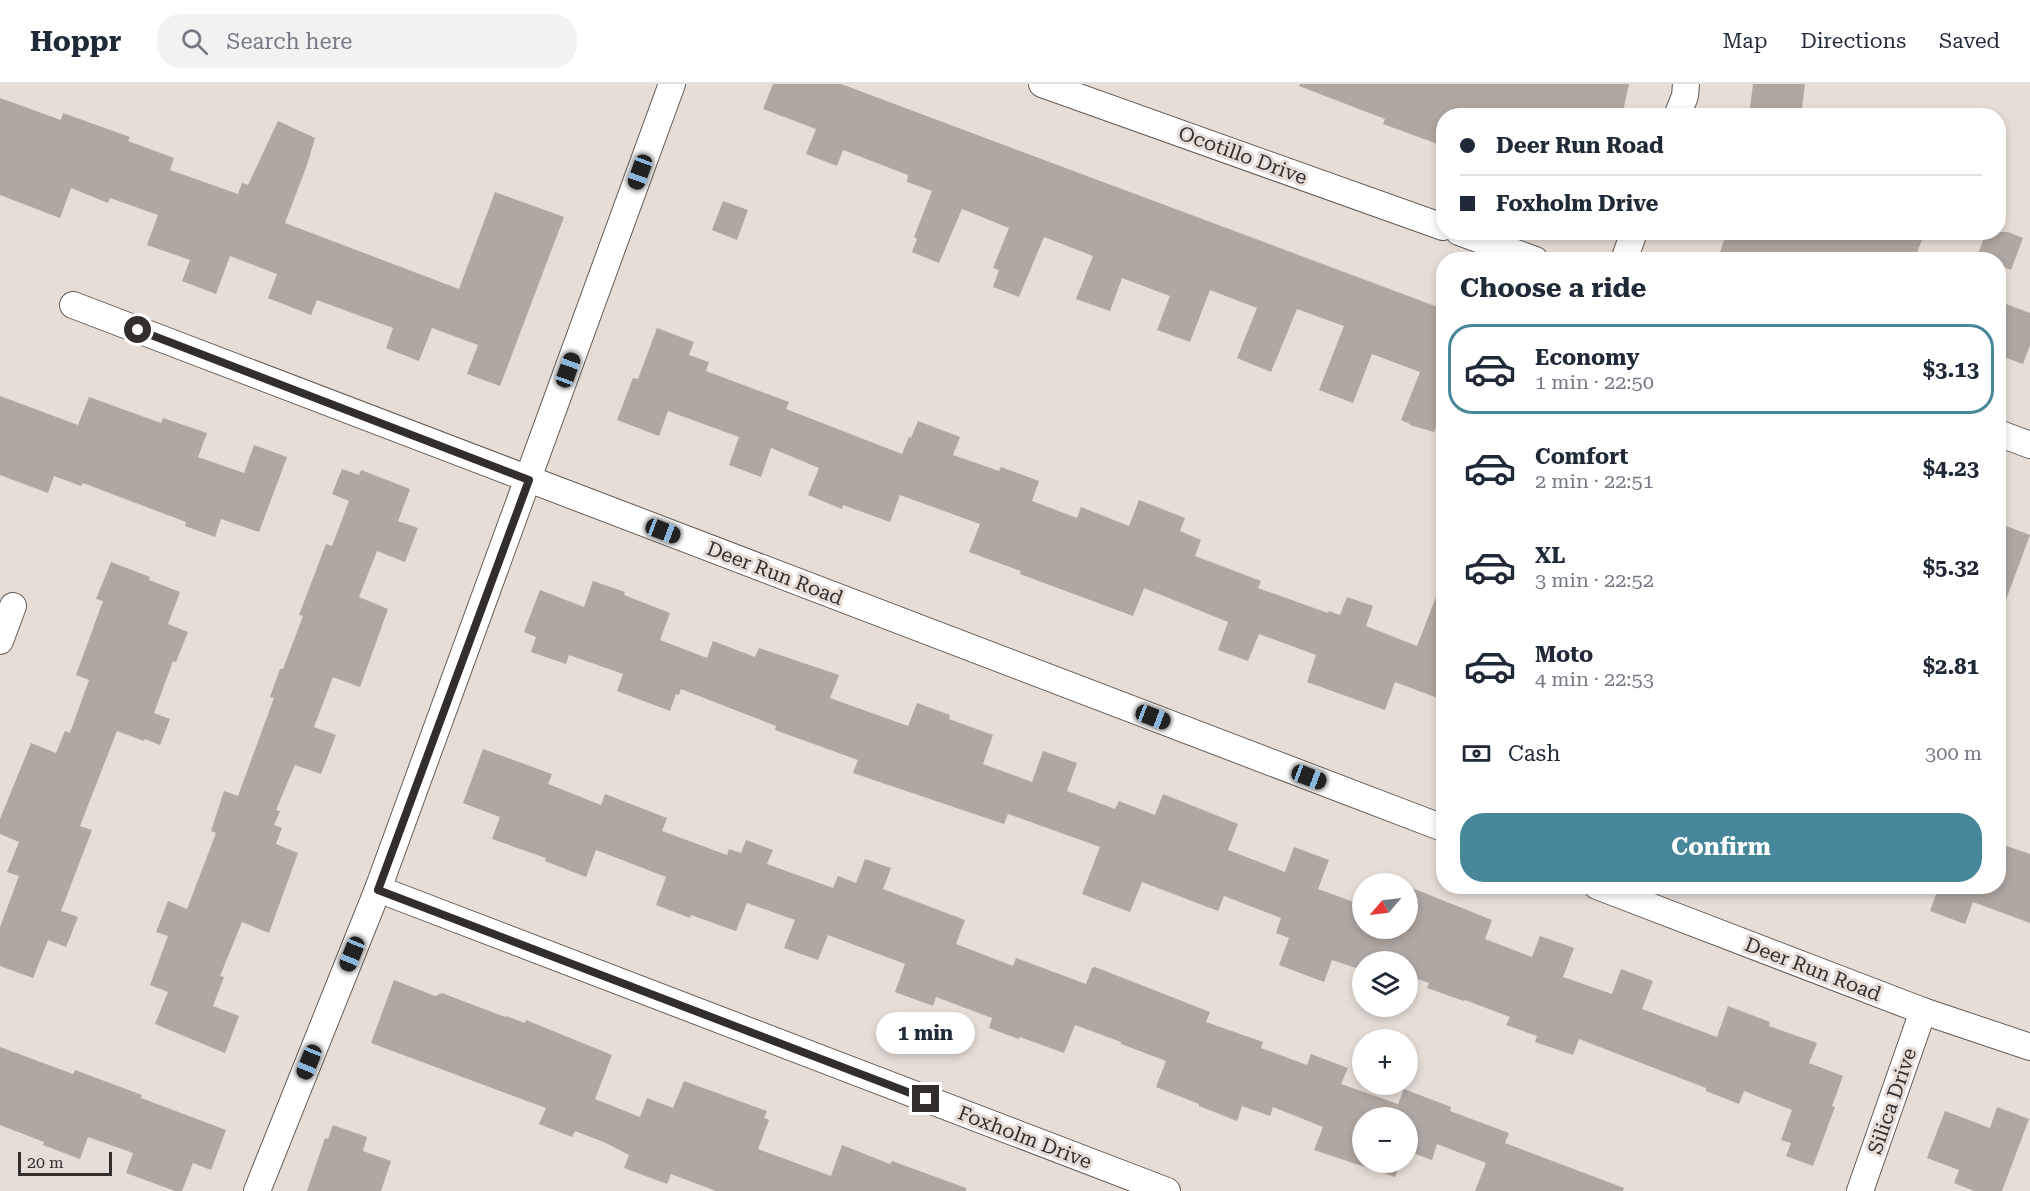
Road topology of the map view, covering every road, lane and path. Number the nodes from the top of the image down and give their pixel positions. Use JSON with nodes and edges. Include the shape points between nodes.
{"nodes":[{"id":1,"x":672,"y":84,"type":"edge"},
{"id":2,"x":1042,"y":84,"type":"edge"},
{"id":3,"x":1686,"y":84,"type":"edge"},
{"id":4,"x":1680,"y":108,"type":"edge"},
{"id":5,"x":1436,"y":225,"type":"edge"},
{"id":6,"x":1481,"y":240,"type":"edge"},
{"id":7,"x":1513,"y":252,"type":"edge"},
{"id":8,"x":73,"y":305,"type":"dead end"},
{"id":9,"x":2006,"y":436,"type":"edge"},
{"id":10,"x":2030,"y":445,"type":"edge"},
{"id":11,"x":529,"y":480,"type":"junction"},
{"id":12,"x":13,"y":606,"type":"dead end"},
{"id":13,"x":0,"y":641,"type":"edge"},
{"id":14,"x":1436,"y":825,"type":"edge"},
{"id":15,"x":378,"y":890,"type":"junction"},
{"id":16,"x":1618,"y":894,"type":"edge"},
{"id":17,"x":1923,"y":1011,"type":"junction"},
{"id":18,"x":2030,"y":1047,"type":"edge"},
{"id":19,"x":258,"y":1191,"type":"edge"},
{"id":20,"x":1167,"y":1191,"type":"edge"},
{"id":21,"x":1860,"y":1191,"type":"edge"}],
"edges":[{"from":1,"to":11,"type":"street"},
{"from":2,"to":5,"type":"street","name":"Ocotillo Drive"},
{"from":3,"to":4,"type":"street"},
{"from":6,"to":7,"type":"street"},
{"from":8,"to":11,"type":"street","name":"Deer Run Road"},
{"from":9,"to":10,"type":"street"},
{"from":11,"to":14,"type":"street","name":"Deer Run Road"},
{"from":11,"to":15,"type":"street"},
{"from":12,"to":13,"type":"street"},
{"from":15,"to":19,"type":"street"},
{"from":15,"to":20,"type":"street","name":"Foxholm Drive"},
{"from":16,"to":17,"type":"street","name":"Deer Run Road"},
{"from":17,"to":18,"type":"street","name":"Deer Run Road"},
{"from":17,"to":21,"type":"street","name":"Silica Drive"}]}
